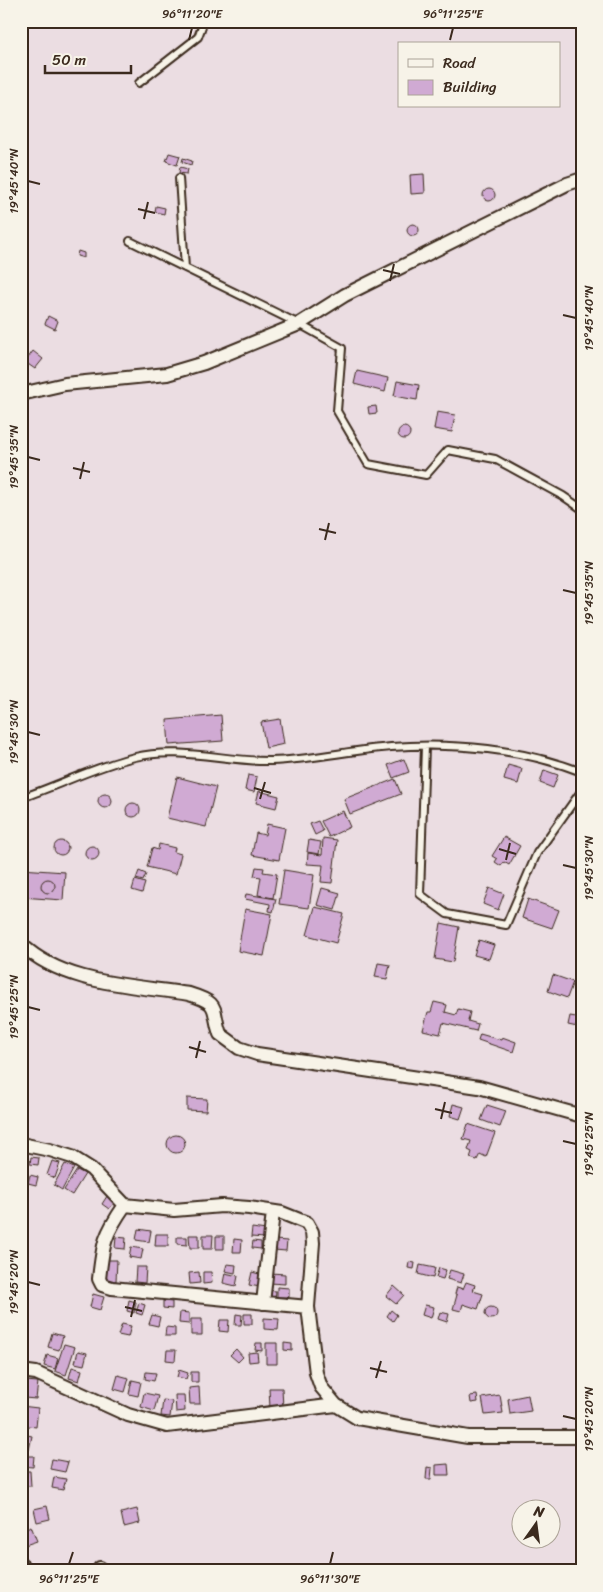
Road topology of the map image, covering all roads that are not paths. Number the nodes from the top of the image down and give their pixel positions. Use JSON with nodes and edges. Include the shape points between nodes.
{"nodes":[{"id":1,"x":204,"y":21,"type":"edge"},
{"id":2,"x":139,"y":83,"type":"dead end"},
{"id":3,"x":179,"y":178,"type":"dead end"},
{"id":4,"x":582,"y":179,"type":"edge"},
{"id":5,"x":130,"y":241,"type":"dead end"},
{"id":6,"x":185,"y":268,"type":"junction"},
{"id":7,"x":299,"y":324,"type":"junction"},
{"id":8,"x":21,"y":394,"type":"edge"},
{"id":9,"x":582,"y":509,"type":"edge"},
{"id":10,"x":425,"y":747,"type":"junction"},
{"id":11,"x":582,"y":772,"type":"edge"},
{"id":12,"x":582,"y":790,"type":"edge"},
{"id":13,"x":21,"y":798,"type":"edge"},
{"id":14,"x":21,"y":944,"type":"edge"},
{"id":15,"x":582,"y":1116,"type":"edge"},
{"id":16,"x":21,"y":1144,"type":"edge"},
{"id":17,"x":125,"y":1205,"type":"junction"},
{"id":18,"x":274,"y":1212,"type":"junction"},
{"id":19,"x":263,"y":1303,"type":"junction"},
{"id":20,"x":308,"y":1307,"type":"junction"},
{"id":21,"x":21,"y":1371,"type":"edge"},
{"id":22,"x":336,"y":1406,"type":"junction"},
{"id":23,"x":582,"y":1437,"type":"edge"},
{"id":24,"x":21,"y":1564,"type":"edge"},
{"id":25,"x":26,"y":1571,"type":"edge"}],
"edges":[{"from":1,"to":2,"type":"lane","via":[[198,37]]},
{"from":3,"to":6,"type":"lane"},
{"from":4,"to":7,"type":"street","via":[[345,295]]},
{"from":5,"to":6,"type":"lane"},
{"from":6,"to":7,"type":"lane"},
{"from":7,"to":8,"type":"street","via":[[204,363],[167,374],[65,384]]},
{"from":7,"to":9,"type":"lane","via":[[342,348],[337,411],[368,464],[426,475],[448,450],[495,459]]},
{"from":10,"to":11,"type":"lane","via":[[461,746],[522,756]]},
{"from":10,"to":12,"type":"lane","via":[[420,894],[447,914],[506,925],[537,853]]},
{"from":10,"to":13,"type":"lane","via":[[393,747],[270,761],[161,753],[135,757],[83,773]]},
{"from":14,"to":15,"type":"street","via":[[33,955],[61,970],[92,979],[204,998],[215,1008],[220,1034],[239,1048],[257,1054],[479,1087]]},
{"from":16,"to":17,"type":"street","via":[[72,1157],[91,1169]]},
{"from":17,"to":18,"type":"street","via":[[174,1210],[222,1206]]},
{"from":17,"to":19,"type":"street","via":[[104,1241],[99,1279],[102,1285]]},
{"from":18,"to":19,"type":"street"},
{"from":18,"to":20,"type":"street","via":[[299,1218],[312,1232]]},
{"from":19,"to":20,"type":"street"},
{"from":20,"to":22,"type":"street","via":[[316,1373],[321,1387]]},
{"from":21,"to":22,"type":"street","via":[[36,1373],[128,1415],[167,1426]]},
{"from":22,"to":23,"type":"street","via":[[357,1418],[468,1437]]},
{"from":24,"to":25,"type":"street"}]}
